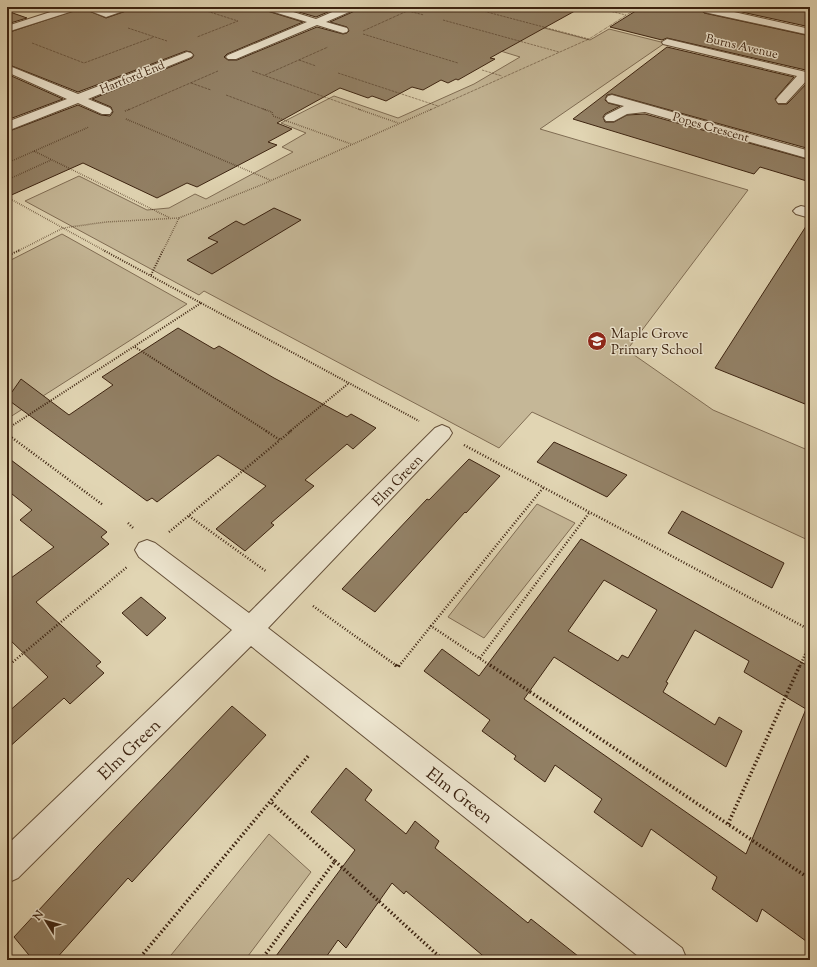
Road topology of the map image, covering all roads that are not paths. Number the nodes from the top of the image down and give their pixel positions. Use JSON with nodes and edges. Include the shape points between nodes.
{"nodes":[{"id":1,"x":76,"y":7,"type":"edge"},
{"id":2,"x":88,"y":7,"type":"edge"},
{"id":3,"x":126,"y":7,"type":"edge"},
{"id":4,"x":267,"y":7,"type":"edge"},
{"id":5,"x":353,"y":7,"type":"edge"},
{"id":6,"x":707,"y":7,"type":"edge"},
{"id":7,"x":317,"y":22,"type":"junction"},
{"id":8,"x":7,"y":29,"type":"edge"},
{"id":9,"x":343,"y":30,"type":"dead end"},
{"id":10,"x":810,"y":32,"type":"edge"},
{"id":11,"x":667,"y":42,"type":"dead end"},
{"id":12,"x":187,"y":55,"type":"dead end"},
{"id":13,"x":232,"y":57,"type":"dead end"},
{"id":14,"x":7,"y":68,"type":"edge"},
{"id":15,"x":807,"y":76,"type":"edge"},
{"id":16,"x":77,"y":98,"type":"junction"},
{"id":17,"x":612,"y":99,"type":"dead end"},
{"id":18,"x":782,"y":100,"type":"dead end"},
{"id":19,"x":648,"y":109,"type":"junction"},
{"id":20,"x":106,"y":110,"type":"dead end"},
{"id":21,"x":610,"y":118,"type":"dead end"},
{"id":22,"x":7,"y":127,"type":"edge"},
{"id":23,"x":810,"y":155,"type":"edge"},
{"id":24,"x":442,"y":433,"type":"road end"},
{"id":25,"x":147,"y":550,"type":"dead end"},
{"id":26,"x":250,"y":629,"type":"junction"},
{"id":27,"x":7,"y":867,"type":"edge"},
{"id":28,"x":670,"y":960,"type":"edge"}],
"edges":[{"from":1,"to":8,"type":"street"},
{"from":2,"to":3,"type":"street","via":[[106,14]]},
{"from":4,"to":7,"type":"street"},
{"from":5,"to":7,"type":"street"},
{"from":6,"to":10,"type":"street","via":[[705,8],[708,10]]},
{"from":7,"to":9,"type":"street"},
{"from":7,"to":13,"type":"street"},
{"from":11,"to":15,"type":"street","name":"Burns Avenue"},
{"from":12,"to":16,"type":"street","name":"Hartford End"},
{"from":14,"to":16,"type":"street","name":"Hartford End"},
{"from":15,"to":18,"type":"street"},
{"from":16,"to":20,"type":"street","name":"Hartford End"},
{"from":16,"to":22,"type":"street","name":"Hartford End"},
{"from":17,"to":19,"type":"street","name":"Popes Crescent"},
{"from":19,"to":21,"type":"street","via":[[624,110]]},
{"from":19,"to":23,"type":"street","name":"Popes Crescent"},
{"from":24,"to":26,"type":"street","name":"Elm Green"},
{"from":25,"to":26,"type":"street","name":"Elm Green"},
{"from":26,"to":27,"type":"street","name":"Elm Green"},
{"from":26,"to":28,"type":"street","name":"Elm Green"}]}
